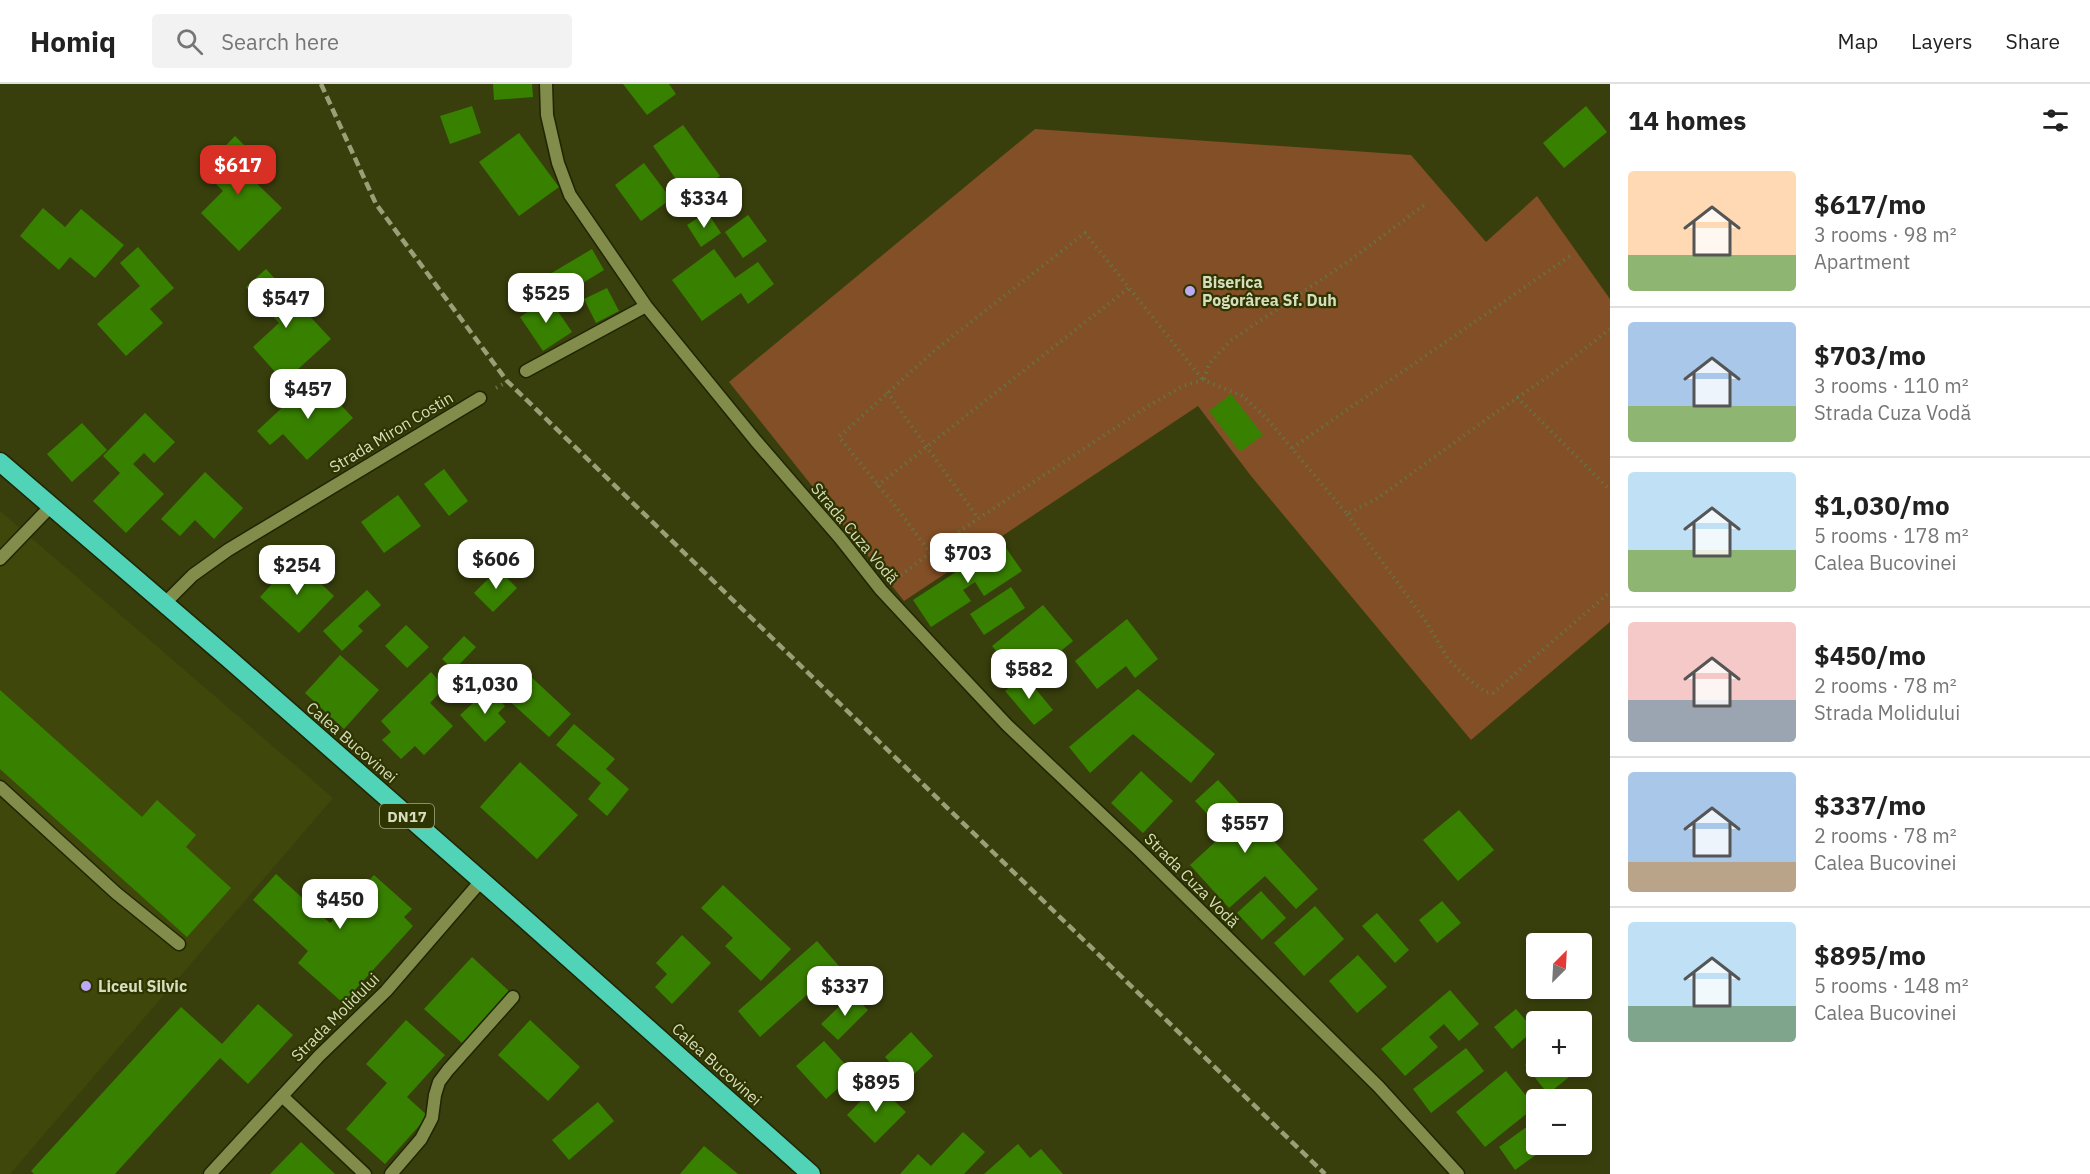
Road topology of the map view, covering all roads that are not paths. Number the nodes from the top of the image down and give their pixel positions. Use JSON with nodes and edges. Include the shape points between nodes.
{"nodes":[{"id":1,"x":546,"y":84,"type":"edge"},
{"id":2,"x":646,"y":306,"type":"junction"},
{"id":3,"x":526,"y":371,"type":"road end"},
{"id":4,"x":480,"y":398,"type":"road end"},
{"id":5,"x":0,"y":462,"type":"edge"},
{"id":6,"x":51,"y":506,"type":"junction"},
{"id":7,"x":0,"y":559,"type":"edge"},
{"id":8,"x":165,"y":603,"type":"junction"},
{"id":9,"x":0,"y":787,"type":"edge"},
{"id":10,"x":481,"y":880,"type":"junction"},
{"id":11,"x":179,"y":945,"type":"dead end"},
{"id":12,"x":513,"y":997,"type":"dead end"},
{"id":13,"x":282,"y":1096,"type":"junction"},
{"id":14,"x":210,"y":1174,"type":"edge"},
{"id":15,"x":365,"y":1174,"type":"edge"},
{"id":16,"x":391,"y":1174,"type":"edge"},
{"id":17,"x":811,"y":1174,"type":"edge"},
{"id":18,"x":1458,"y":1174,"type":"edge"}],
"edges":[{"from":1,"to":2,"type":"street","name":"Strada Cuza Vodă","via":[[547,115],[570,195]]},
{"from":2,"to":3,"type":"street"},
{"from":2,"to":18,"type":"street","name":"Strada Cuza Vodă","via":[[881,590],[1007,725],[1379,1087]]},
{"from":4,"to":8,"type":"street","name":"Strada Miron Costin","via":[[228,550],[193,575]]},
{"from":5,"to":6,"type":"highway","name":"Calea Bucovinei","number":"DN17"},
{"from":6,"to":7,"type":"street"},
{"from":6,"to":8,"type":"highway","name":"Calea Bucovinei","number":"DN17"},
{"from":8,"to":10,"type":"highway","name":"Calea Bucovinei","number":"DN17"},
{"from":9,"to":11,"type":"street"},
{"from":10,"to":13,"type":"street","name":"Strada Molidului","via":[[386,991]]},
{"from":10,"to":17,"type":"highway","name":"Calea Bucovinei","number":"DN17"},
{"from":12,"to":16,"type":"street","via":[[448,1070],[440,1082],[432,1118],[421,1139]]},
{"from":13,"to":14,"type":"street","name":"Strada Molidului"},
{"from":13,"to":15,"type":"street"}]}
